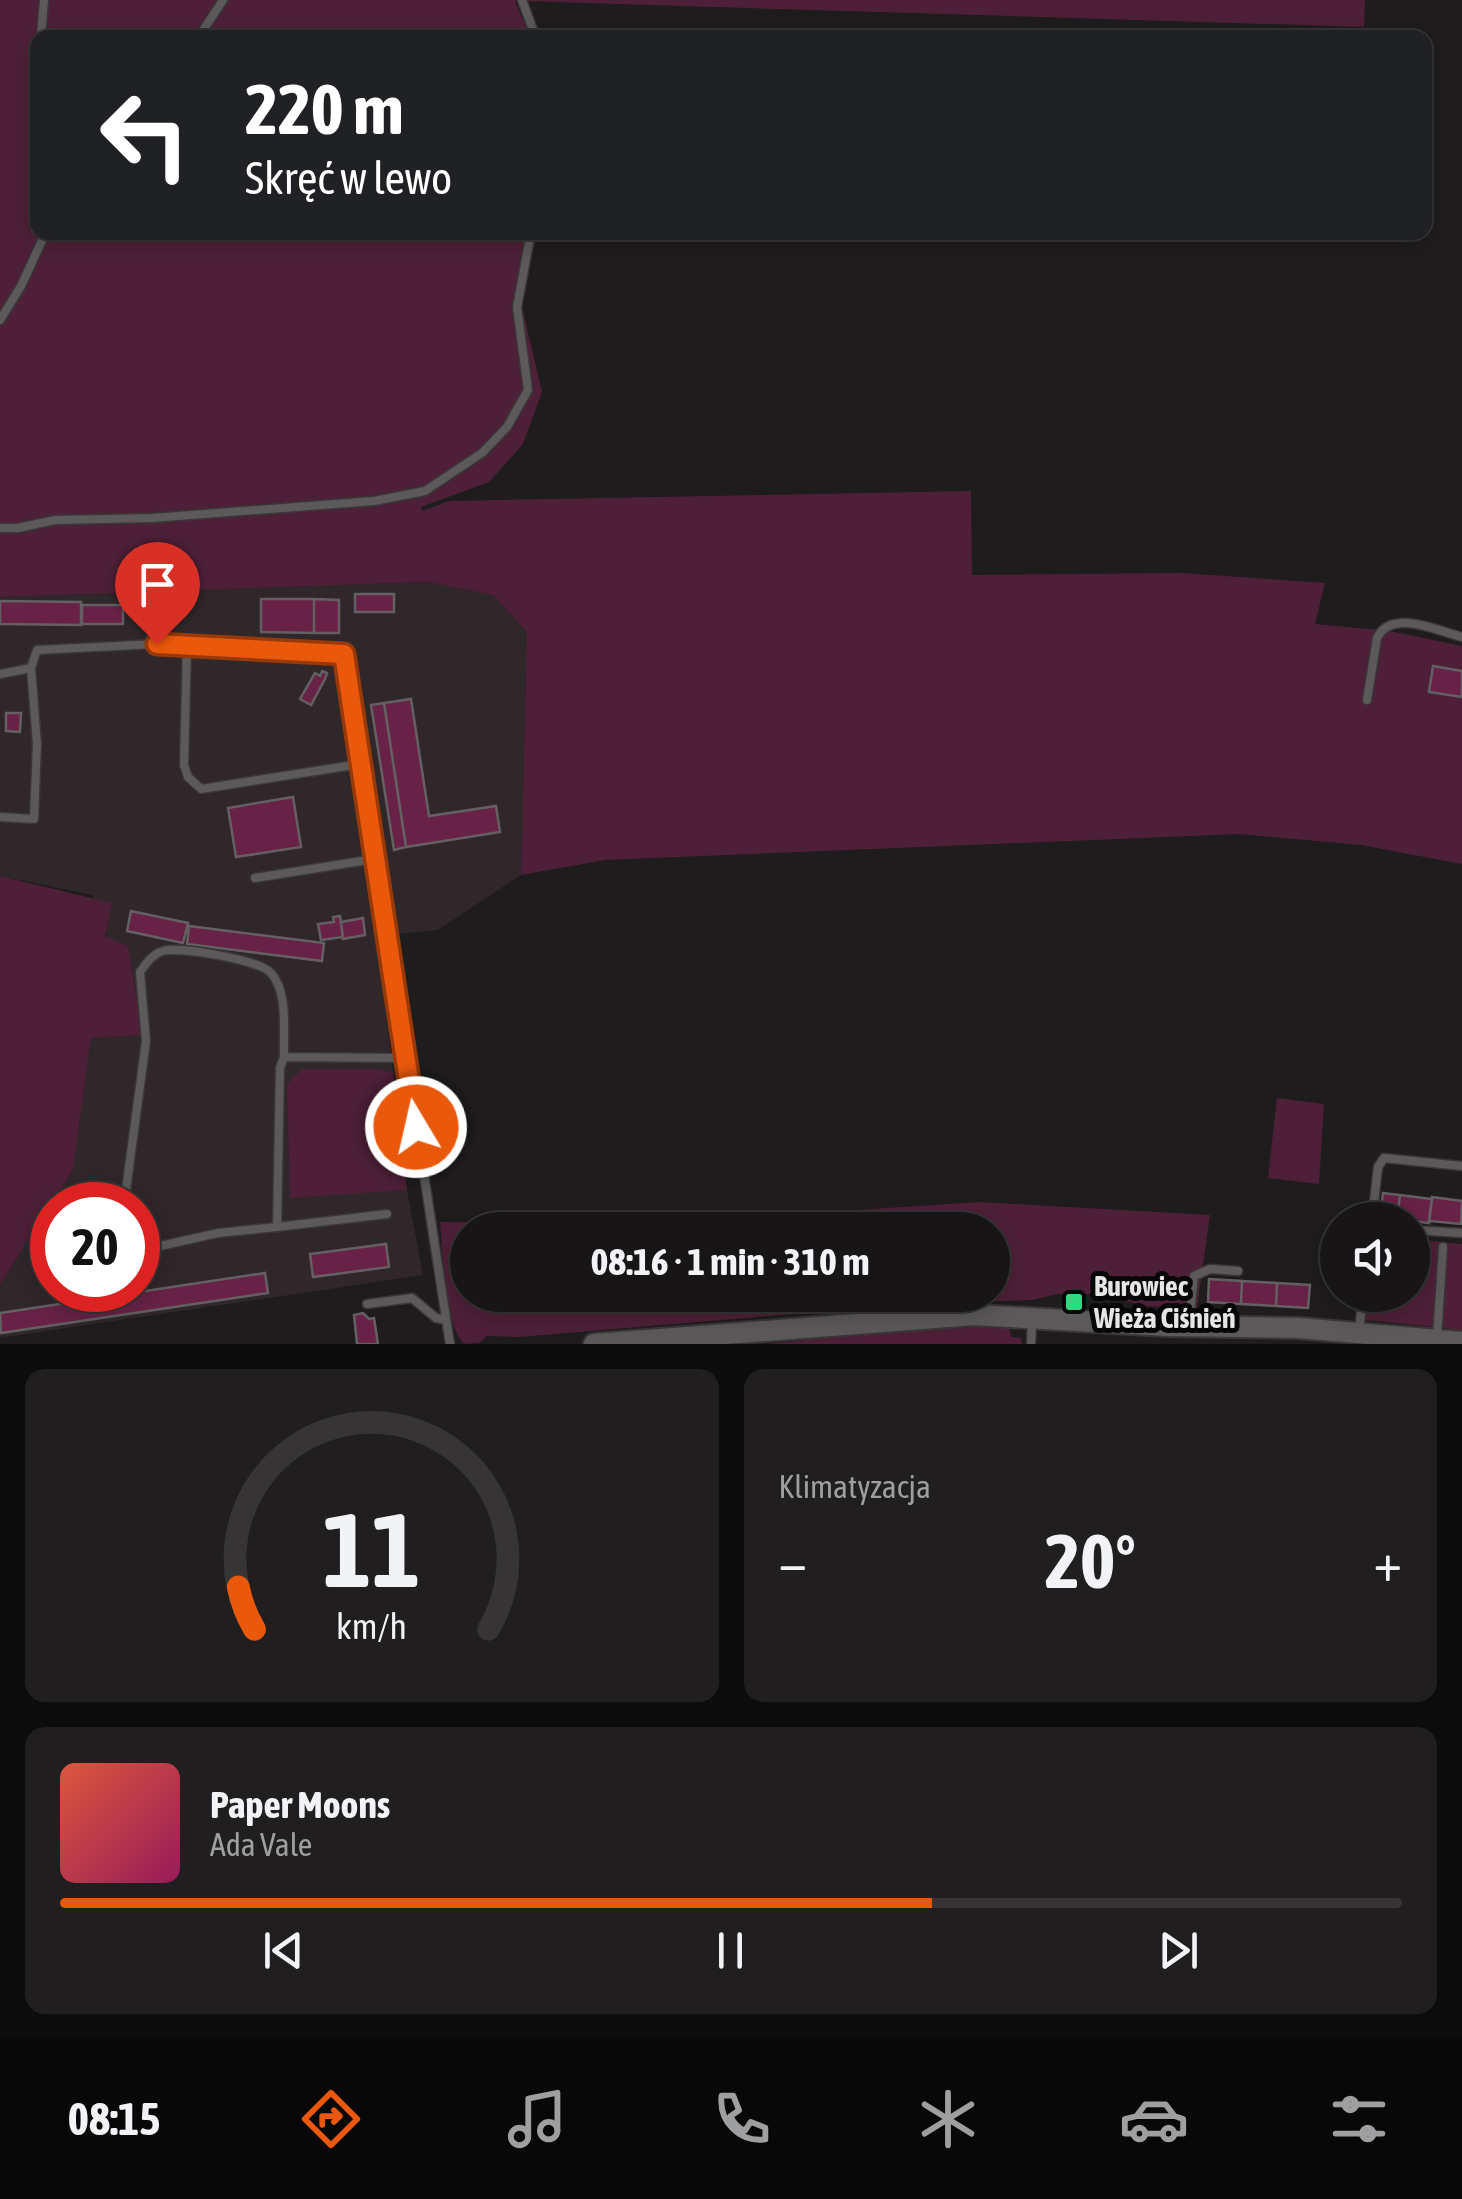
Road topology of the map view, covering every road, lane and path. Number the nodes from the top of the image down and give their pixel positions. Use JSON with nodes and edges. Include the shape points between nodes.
{"nodes":[{"id":1,"x":44,"y":0,"type":"edge"},
{"id":2,"x":223,"y":0,"type":"edge"},
{"id":3,"x":522,"y":0,"type":"edge"},
{"id":4,"x":42,"y":30,"type":"edge"},
{"id":5,"x":203,"y":30,"type":"edge"},
{"id":6,"x":533,"y":30,"type":"edge"},
{"id":7,"x":42,"y":240,"type":"edge"},
{"id":8,"x":529,"y":240,"type":"edge"},
{"id":9,"x":0,"y":320,"type":"edge"},
{"id":10,"x":0,"y":528,"type":"edge"},
{"id":11,"x":1462,"y":636,"type":"edge"},
{"id":12,"x":187,"y":646,"type":"junction"},
{"id":13,"x":31,"y":668,"type":"junction"},
{"id":14,"x":0,"y":674,"type":"edge"},
{"id":15,"x":1367,"y":700,"type":"dead end"},
{"id":16,"x":360,"y":764,"type":"junction"},
{"id":17,"x":0,"y":816,"type":"edge"},
{"id":18,"x":374,"y":859,"type":"junction"},
{"id":19,"x":255,"y":878,"type":"dead end"},
{"id":20,"x":284,"y":1057,"type":"junction"},
{"id":21,"x":405,"y":1058,"type":"junction"},
{"id":22,"x":1462,"y":1166,"type":"edge"},
{"id":23,"x":127,"y":1182,"type":"edge"},
{"id":24,"x":1374,"y":1202,"type":"edge"},
{"id":25,"x":386,"y":1214,"type":"dead end"},
{"id":26,"x":277,"y":1227,"type":"junction"},
{"id":27,"x":1430,"y":1231,"type":"edge"},
{"id":28,"x":1462,"y":1233,"type":"edge"},
{"id":29,"x":160,"y":1246,"type":"edge"},
{"id":30,"x":1443,"y":1246,"type":"dead end"},
{"id":31,"x":1238,"y":1271,"type":"dead end"},
{"id":32,"x":367,"y":1304,"type":"dead end"},
{"id":33,"x":1032,"y":1317,"type":"junction"},
{"id":34,"x":446,"y":1320,"type":"junction"},
{"id":35,"x":1189,"y":1327,"type":"junction"},
{"id":36,"x":1372,"y":1336,"type":"edge"},
{"id":37,"x":1437,"y":1339,"type":"junction"},
{"id":38,"x":1462,"y":1342,"type":"edge"},
{"id":39,"x":450,"y":1344,"type":"edge"},
{"id":40,"x":594,"y":1344,"type":"edge"},
{"id":41,"x":1031,"y":1344,"type":"edge"}],
"edges":[{"from":1,"to":4,"type":"lane"},
{"from":2,"to":5,"type":"lane"},
{"from":3,"to":6,"type":"lane"},
{"from":7,"to":9,"type":"lane"},
{"from":8,"to":10,"type":"lane","via":[[518,308],[528,390],[507,428],[482,453],[425,491],[374,501]]},
{"from":11,"to":15,"type":"lane","via":[[1400,622],[1381,629]]},
{"from":12,"to":13,"type":"lane","via":[[38,650]]},
{"from":12,"to":16,"type":"lane","via":[[344,654]]},
{"from":12,"to":16,"type":"lane","via":[[184,765],[201,789]]},
{"from":13,"to":14,"type":"lane"},
{"from":13,"to":17,"type":"lane","via":[[34,818]]},
{"from":16,"to":18,"type":"lane"},
{"from":18,"to":19,"type":"lane"},
{"from":18,"to":21,"type":"lane"},
{"from":20,"to":21,"type":"lane"},
{"from":20,"to":23,"type":"lane","via":[[282,996],[272,974],[255,962],[166,950],[152,956],[140,972],[146,1041]]},
{"from":20,"to":26,"type":"lane"},
{"from":21,"to":34,"type":"lane"},
{"from":22,"to":24,"type":"lane","via":[[1384,1158]]},
{"from":25,"to":26,"type":"lane"},
{"from":26,"to":29,"type":"lane"},
{"from":27,"to":28,"type":"lane"},
{"from":30,"to":37,"type":"lane"},
{"from":31,"to":35,"type":"lane","via":[[1210,1269],[1194,1276]]},
{"from":32,"to":34,"type":"lane","via":[[412,1298]]},
{"from":33,"to":35,"type":"street"},
{"from":33,"to":40,"type":"street","via":[[910,1317]]},
{"from":33,"to":41,"type":"lane"},
{"from":34,"to":39,"type":"lane"},
{"from":35,"to":36,"type":"street"},
{"from":36,"to":37,"type":"street"},
{"from":37,"to":38,"type":"street"}]}
